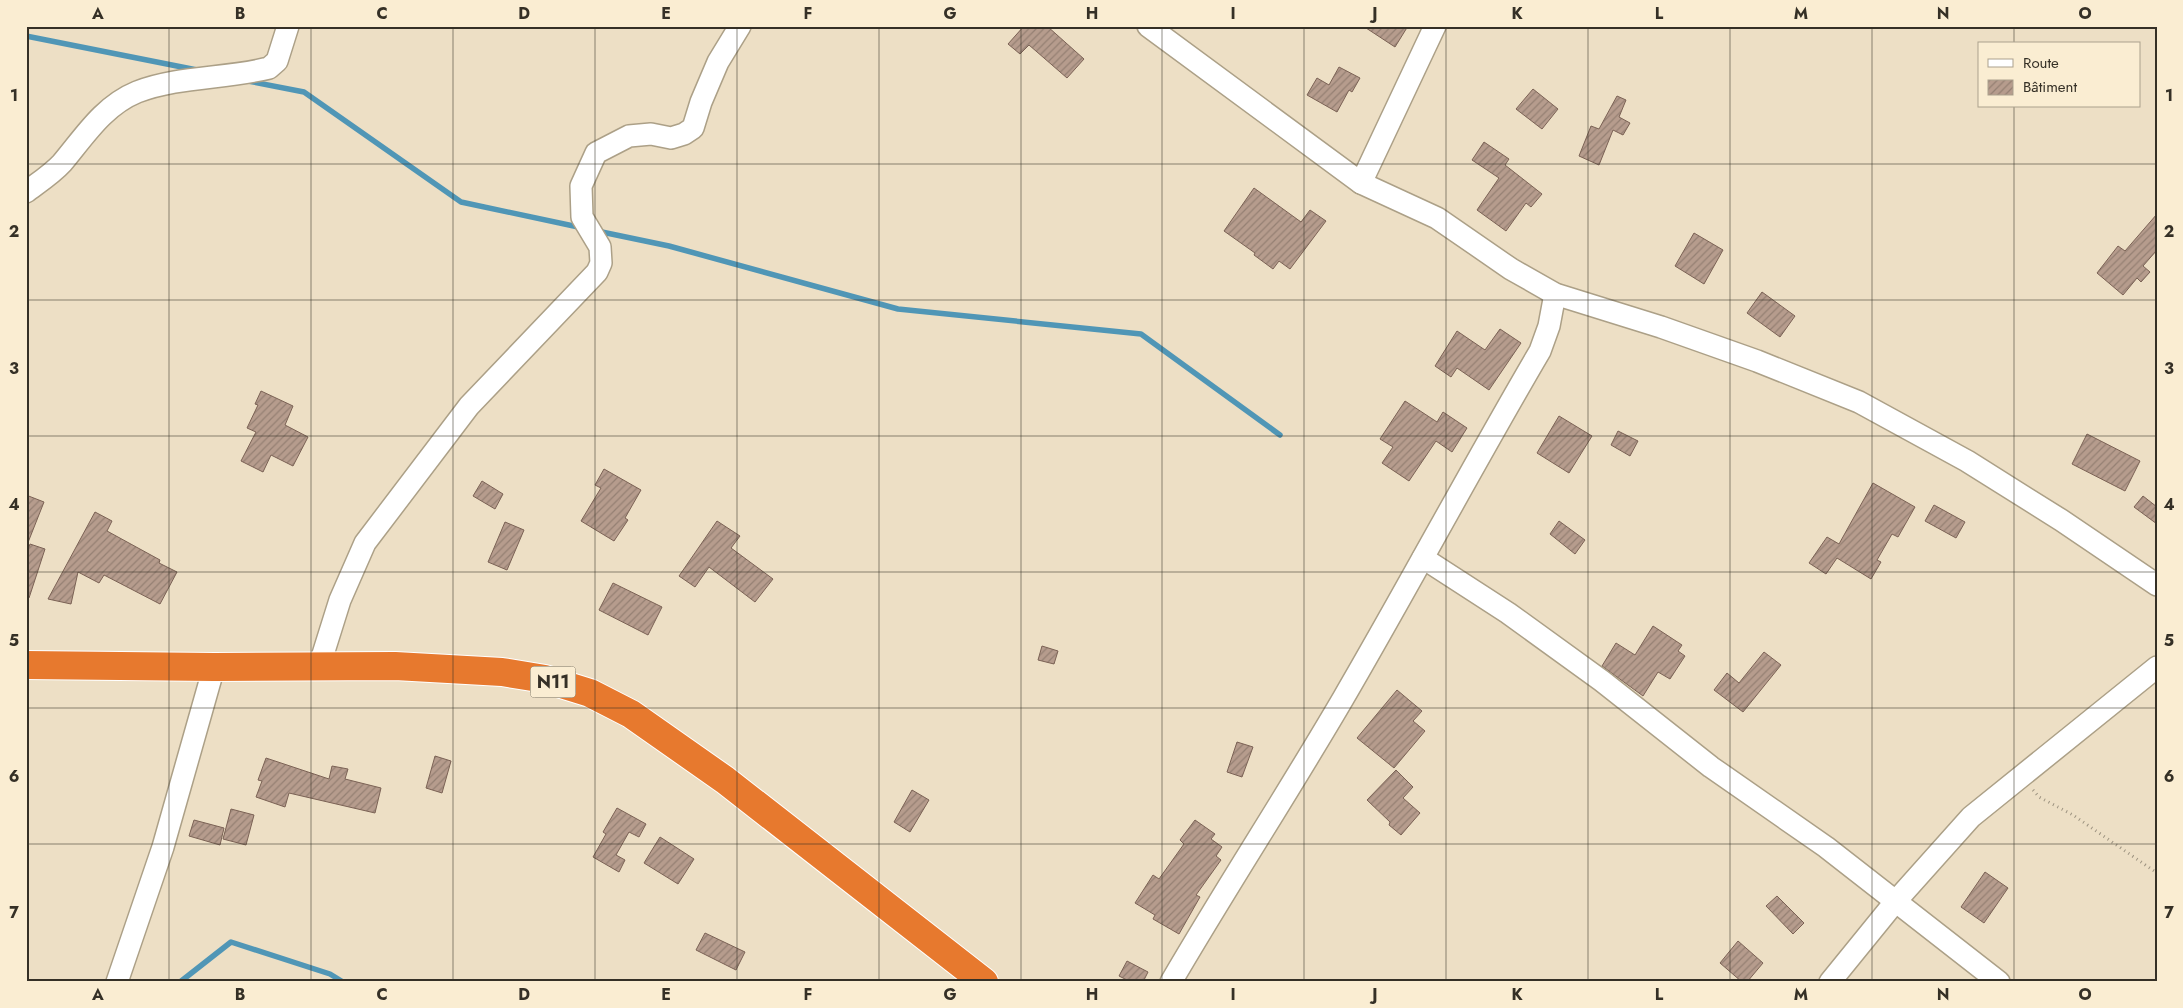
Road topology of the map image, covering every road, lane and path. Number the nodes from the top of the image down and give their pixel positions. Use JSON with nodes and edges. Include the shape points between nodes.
{"nodes":[{"id":1,"x":288,"y":26,"type":"edge"},
{"id":2,"x":740,"y":26,"type":"edge"},
{"id":3,"x":1148,"y":26,"type":"edge"},
{"id":4,"x":1435,"y":26,"type":"edge"},
{"id":5,"x":1361,"y":184,"type":"junction"},
{"id":6,"x":26,"y":192,"type":"edge"},
{"id":7,"x":1555,"y":294,"type":"junction"},
{"id":8,"x":1423,"y":558,"type":"junction"},
{"id":9,"x":2157,"y":585,"type":"edge"},
{"id":10,"x":26,"y":665,"type":"edge"},
{"id":11,"x":319,"y":667,"type":"junction"},
{"id":12,"x":2157,"y":667,"type":"edge"},
{"id":13,"x":214,"y":668,"type":"junction"},
{"id":14,"x":2020,"y":776,"type":"junction"},
{"id":15,"x":2157,"y":873,"type":"edge"},
{"id":16,"x":1895,"y":902,"type":"junction"},
{"id":17,"x":117,"y":982,"type":"edge"},
{"id":18,"x":984,"y":982,"type":"edge"},
{"id":19,"x":1171,"y":982,"type":"edge"},
{"id":20,"x":1830,"y":982,"type":"edge"},
{"id":21,"x":1999,"y":982,"type":"edge"}],
"edges":[{"from":1,"to":6,"type":"street","via":[[277,61],[269,68],[164,84],[136,93],[92,126],[60,165]]},
{"from":2,"to":11,"type":"street","via":[[718,62],[692,128],[671,138],[651,134],[629,136],[596,153],[581,186],[582,217],[600,247],[601,263],[597,272],[469,406],[365,543],[340,600]]},
{"from":3,"to":5,"type":"street"},
{"from":4,"to":5,"type":"street"},
{"from":5,"to":7,"type":"street","via":[[1437,218],[1511,269]]},
{"from":7,"to":8,"type":"street","via":[[1540,351]]},
{"from":7,"to":9,"type":"street","via":[[1757,361],[1859,402],[1967,461]]},
{"from":8,"to":16,"type":"street","via":[[1602,681],[1711,767],[1826,847]]},
{"from":8,"to":19,"type":"street","via":[[1289,791]]},
{"from":10,"to":13,"type":"highway","number":"N11"},
{"from":11,"to":13,"type":"highway","number":"N11"},
{"from":11,"to":18,"type":"highway","number":"N11","via":[[395,666],[502,672],[545,679],[590,693],[631,714],[725,780]]},
{"from":12,"to":14,"type":"street"},
{"from":13,"to":17,"type":"street","via":[[162,847]]},
{"from":14,"to":15,"type":"path","via":[[2039,797],[2073,815]]},
{"from":14,"to":16,"type":"street","via":[[1971,817]]},
{"from":16,"to":20,"type":"street"},
{"from":16,"to":21,"type":"street"}]}
